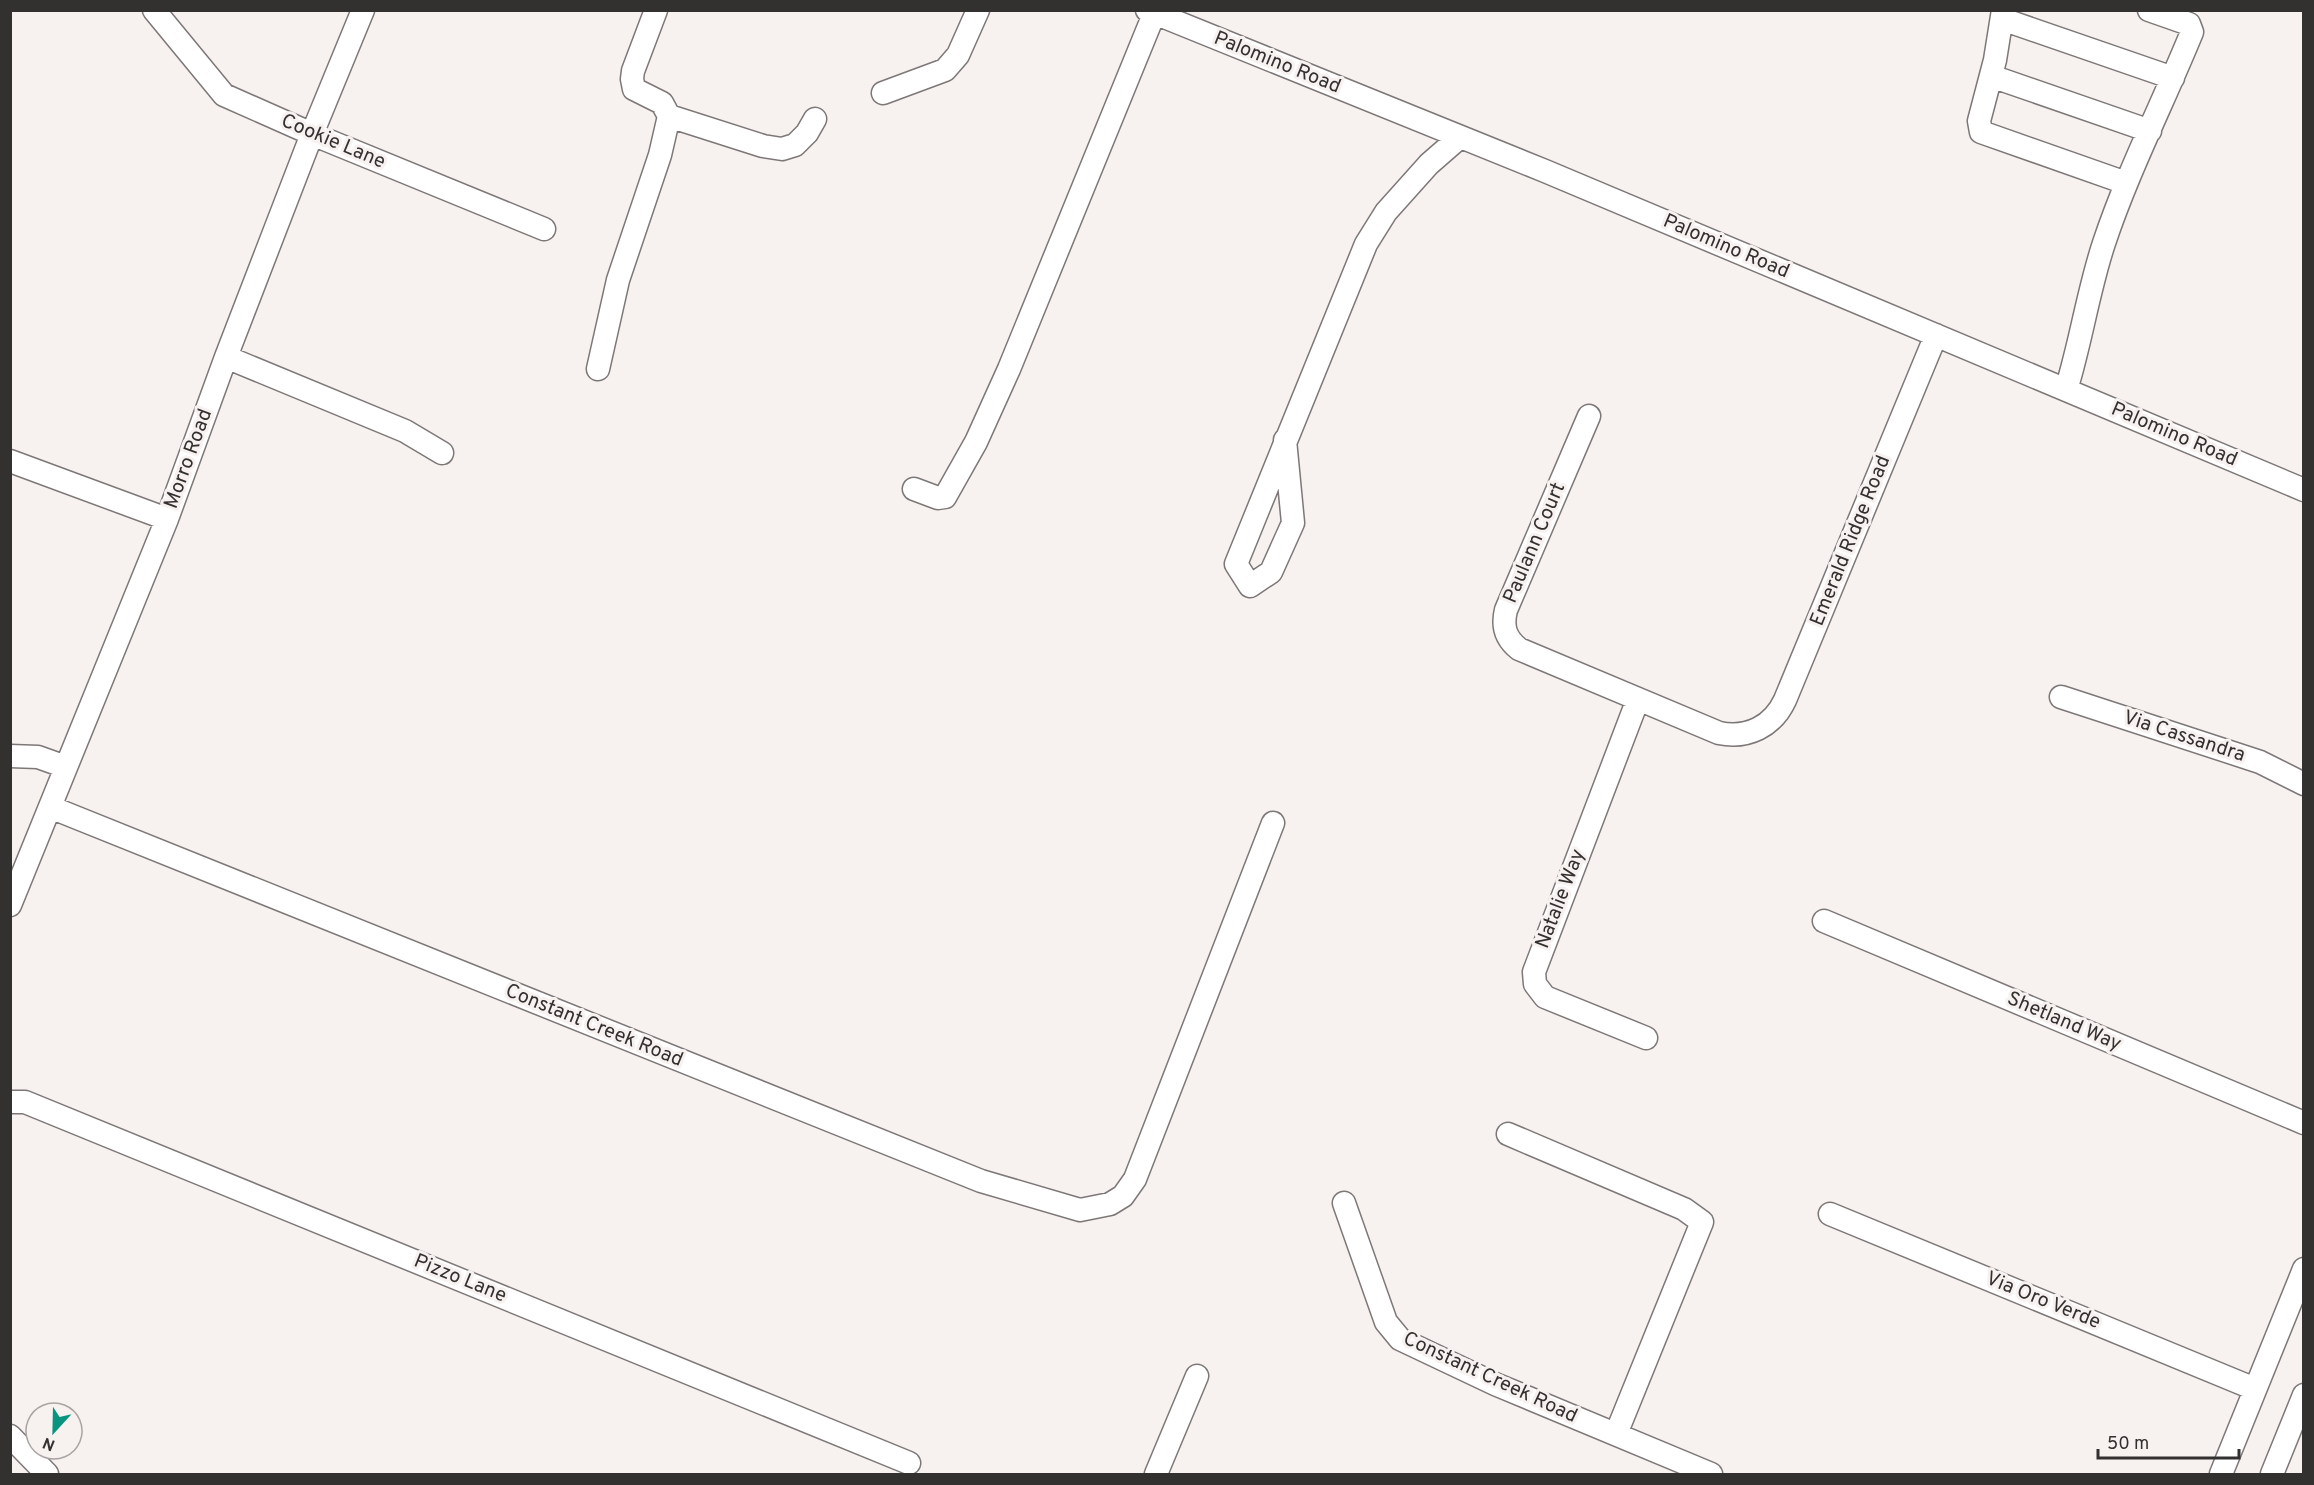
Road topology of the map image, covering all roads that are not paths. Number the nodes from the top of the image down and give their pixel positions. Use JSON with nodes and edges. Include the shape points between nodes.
{"nodes":[{"id":1,"x":154,"y":10,"type":"edge"},
{"id":2,"x":363,"y":10,"type":"edge"},
{"id":3,"x":656,"y":10,"type":"edge"},
{"id":4,"x":978,"y":10,"type":"edge"},
{"id":5,"x":2149,"y":10,"type":"edge"},
{"id":6,"x":1150,"y":12,"type":"edge"},
{"id":7,"x":2002,"y":15,"type":"edge"},
{"id":8,"x":1991,"y":76,"type":"junction"},
{"id":9,"x":2173,"y":78,"type":"junction"},
{"id":10,"x":883,"y":93,"type":"dead end"},
{"id":11,"x":669,"y":116,"type":"junction"},
{"id":12,"x":815,"y":119,"type":"dead end"},
{"id":13,"x":2150,"y":131,"type":"junction"},
{"id":14,"x":312,"y":134,"type":"junction"},
{"id":15,"x":1460,"y":137,"type":"junction"},
{"id":16,"x":2126,"y":183,"type":"junction"},
{"id":17,"x":543,"y":229,"type":"dead end"},
{"id":18,"x":1936,"y":335,"type":"junction"},
{"id":19,"x":226,"y":357,"type":"junction"},
{"id":20,"x":598,"y":369,"type":"dead end"},
{"id":21,"x":2067,"y":390,"type":"junction"},
{"id":22,"x":1589,"y":416,"type":"dead end"},
{"id":23,"x":1285,"y":440,"type":"junction"},
{"id":24,"x":442,"y":453,"type":"dead end"},
{"id":25,"x":10,"y":461,"type":"edge"},
{"id":26,"x":914,"y":489,"type":"dead end"},
{"id":27,"x":2304,"y":490,"type":"edge"},
{"id":28,"x":167,"y":519,"type":"junction"},
{"id":29,"x":2061,"y":697,"type":"dead end"},
{"id":30,"x":1638,"y":699,"type":"junction"},
{"id":31,"x":10,"y":756,"type":"edge"},
{"id":32,"x":66,"y":767,"type":"junction"},
{"id":33,"x":2304,"y":784,"type":"edge"},
{"id":34,"x":50,"y":807,"type":"junction"},
{"id":35,"x":1273,"y":823,"type":"dead end"},
{"id":36,"x":10,"y":905,"type":"edge"},
{"id":37,"x":1824,"y":921,"type":"dead end"},
{"id":38,"x":1646,"y":1038,"type":"dead end"},
{"id":39,"x":10,"y":1102,"type":"edge"},
{"id":40,"x":2304,"y":1123,"type":"edge"},
{"id":41,"x":1508,"y":1134,"type":"dead end"},
{"id":42,"x":1344,"y":1203,"type":"dead end"},
{"id":43,"x":1830,"y":1214,"type":"dead end"},
{"id":44,"x":2304,"y":1269,"type":"edge"},
{"id":45,"x":1197,"y":1376,"type":"dead end"},
{"id":46,"x":2255,"y":1389,"type":"junction"},
{"id":47,"x":2304,"y":1395,"type":"edge"},
{"id":48,"x":1616,"y":1434,"type":"junction"},
{"id":49,"x":10,"y":1436,"type":"edge"},
{"id":50,"x":909,"y":1463,"type":"dead end"},
{"id":51,"x":47,"y":1474,"type":"edge"},
{"id":52,"x":1156,"y":1474,"type":"edge"},
{"id":53,"x":1711,"y":1474,"type":"edge"},
{"id":54,"x":2221,"y":1474,"type":"edge"},
{"id":55,"x":2272,"y":1474,"type":"edge"}],
"edges":[{"from":1,"to":14,"type":"street","name":"Cookie Lane","via":[[224,95]]},
{"from":2,"to":14,"type":"street","name":"Morro Road"},
{"from":3,"to":11,"type":"street","via":[[632,80],[634,89],[663,103]]},
{"from":4,"to":10,"type":"street","via":[[958,55],[945,69]]},
{"from":5,"to":9,"type":"street","via":[[2189,24],[2192,32]]},
{"from":6,"to":15,"type":"street","name":"Palomino Road"},
{"from":6,"to":26,"type":"street","via":[[1009,369],[976,442],[945,497]]},
{"from":7,"to":8,"type":"street"},
{"from":7,"to":9,"type":"street"},
{"from":8,"to":13,"type":"street"},
{"from":8,"to":16,"type":"street","via":[[1978,121],[1981,132]]},
{"from":9,"to":13,"type":"street"},
{"from":11,"to":12,"type":"street","via":[[782,149],[795,145]]},
{"from":11,"to":20,"type":"street","via":[[618,280]]},
{"from":13,"to":16,"type":"street"},
{"from":14,"to":17,"type":"street","name":"Cookie Lane"},
{"from":14,"to":19,"type":"street","name":"Morro Road"},
{"from":15,"to":18,"type":"street","name":"Palomino Road"},
{"from":15,"to":23,"type":"street","via":[[1393,204],[1366,244]]},
{"from":16,"to":21,"type":"street","via":[[2103,245]]},
{"from":18,"to":21,"type":"street","name":"Palomino Road"},
{"from":18,"to":30,"type":"street","name":"Emerald Ridge Road","via":[[1785,700],[1772,720],[1748,734],[1719,733]]},
{"from":19,"to":24,"type":"street","via":[[405,431]]},
{"from":19,"to":28,"type":"street","name":"Morro Road"},
{"from":21,"to":27,"type":"street","name":"Palomino Road"},
{"from":22,"to":30,"type":"street","name":"Paulann Court","via":[[1506,610],[1504,629],[1519,649]]},
{"from":23,"to":23,"type":"street","via":[[1236,564],[1250,586],[1271,572],[1293,523]]},
{"from":25,"to":28,"type":"street"},
{"from":28,"to":32,"type":"street","name":"Morro Road"},
{"from":29,"to":33,"type":"street","name":"Via Cassandra","via":[[2260,762]]},
{"from":30,"to":38,"type":"street","name":"Natalie Way","via":[[1534,979],[1545,996]]},
{"from":31,"to":32,"type":"street","via":[[38,757]]},
{"from":32,"to":34,"type":"street","name":"Morro Road"},
{"from":34,"to":35,"type":"street","name":"Constant Creek Road","via":[[981,1181],[1080,1210],[1110,1204],[1123,1196],[1135,1179]]},
{"from":34,"to":36,"type":"street","name":"Morro Road"},
{"from":37,"to":40,"type":"street","name":"Shetland Way"},
{"from":39,"to":50,"type":"street","name":"Pizzo Lane","via":[[26,1102]]},
{"from":41,"to":48,"type":"street","via":[[1684,1209],[1702,1222]]},
{"from":42,"to":48,"type":"street","name":"Constant Creek Road","via":[[1386,1322],[1400,1339]]},
{"from":43,"to":46,"type":"street","name":"Via Oro Verde"},
{"from":44,"to":46,"type":"street"},
{"from":45,"to":52,"type":"street"},
{"from":46,"to":54,"type":"street"},
{"from":47,"to":55,"type":"street"},
{"from":48,"to":53,"type":"street","name":"Constant Creek Road"},
{"from":49,"to":51,"type":"street"}]}
